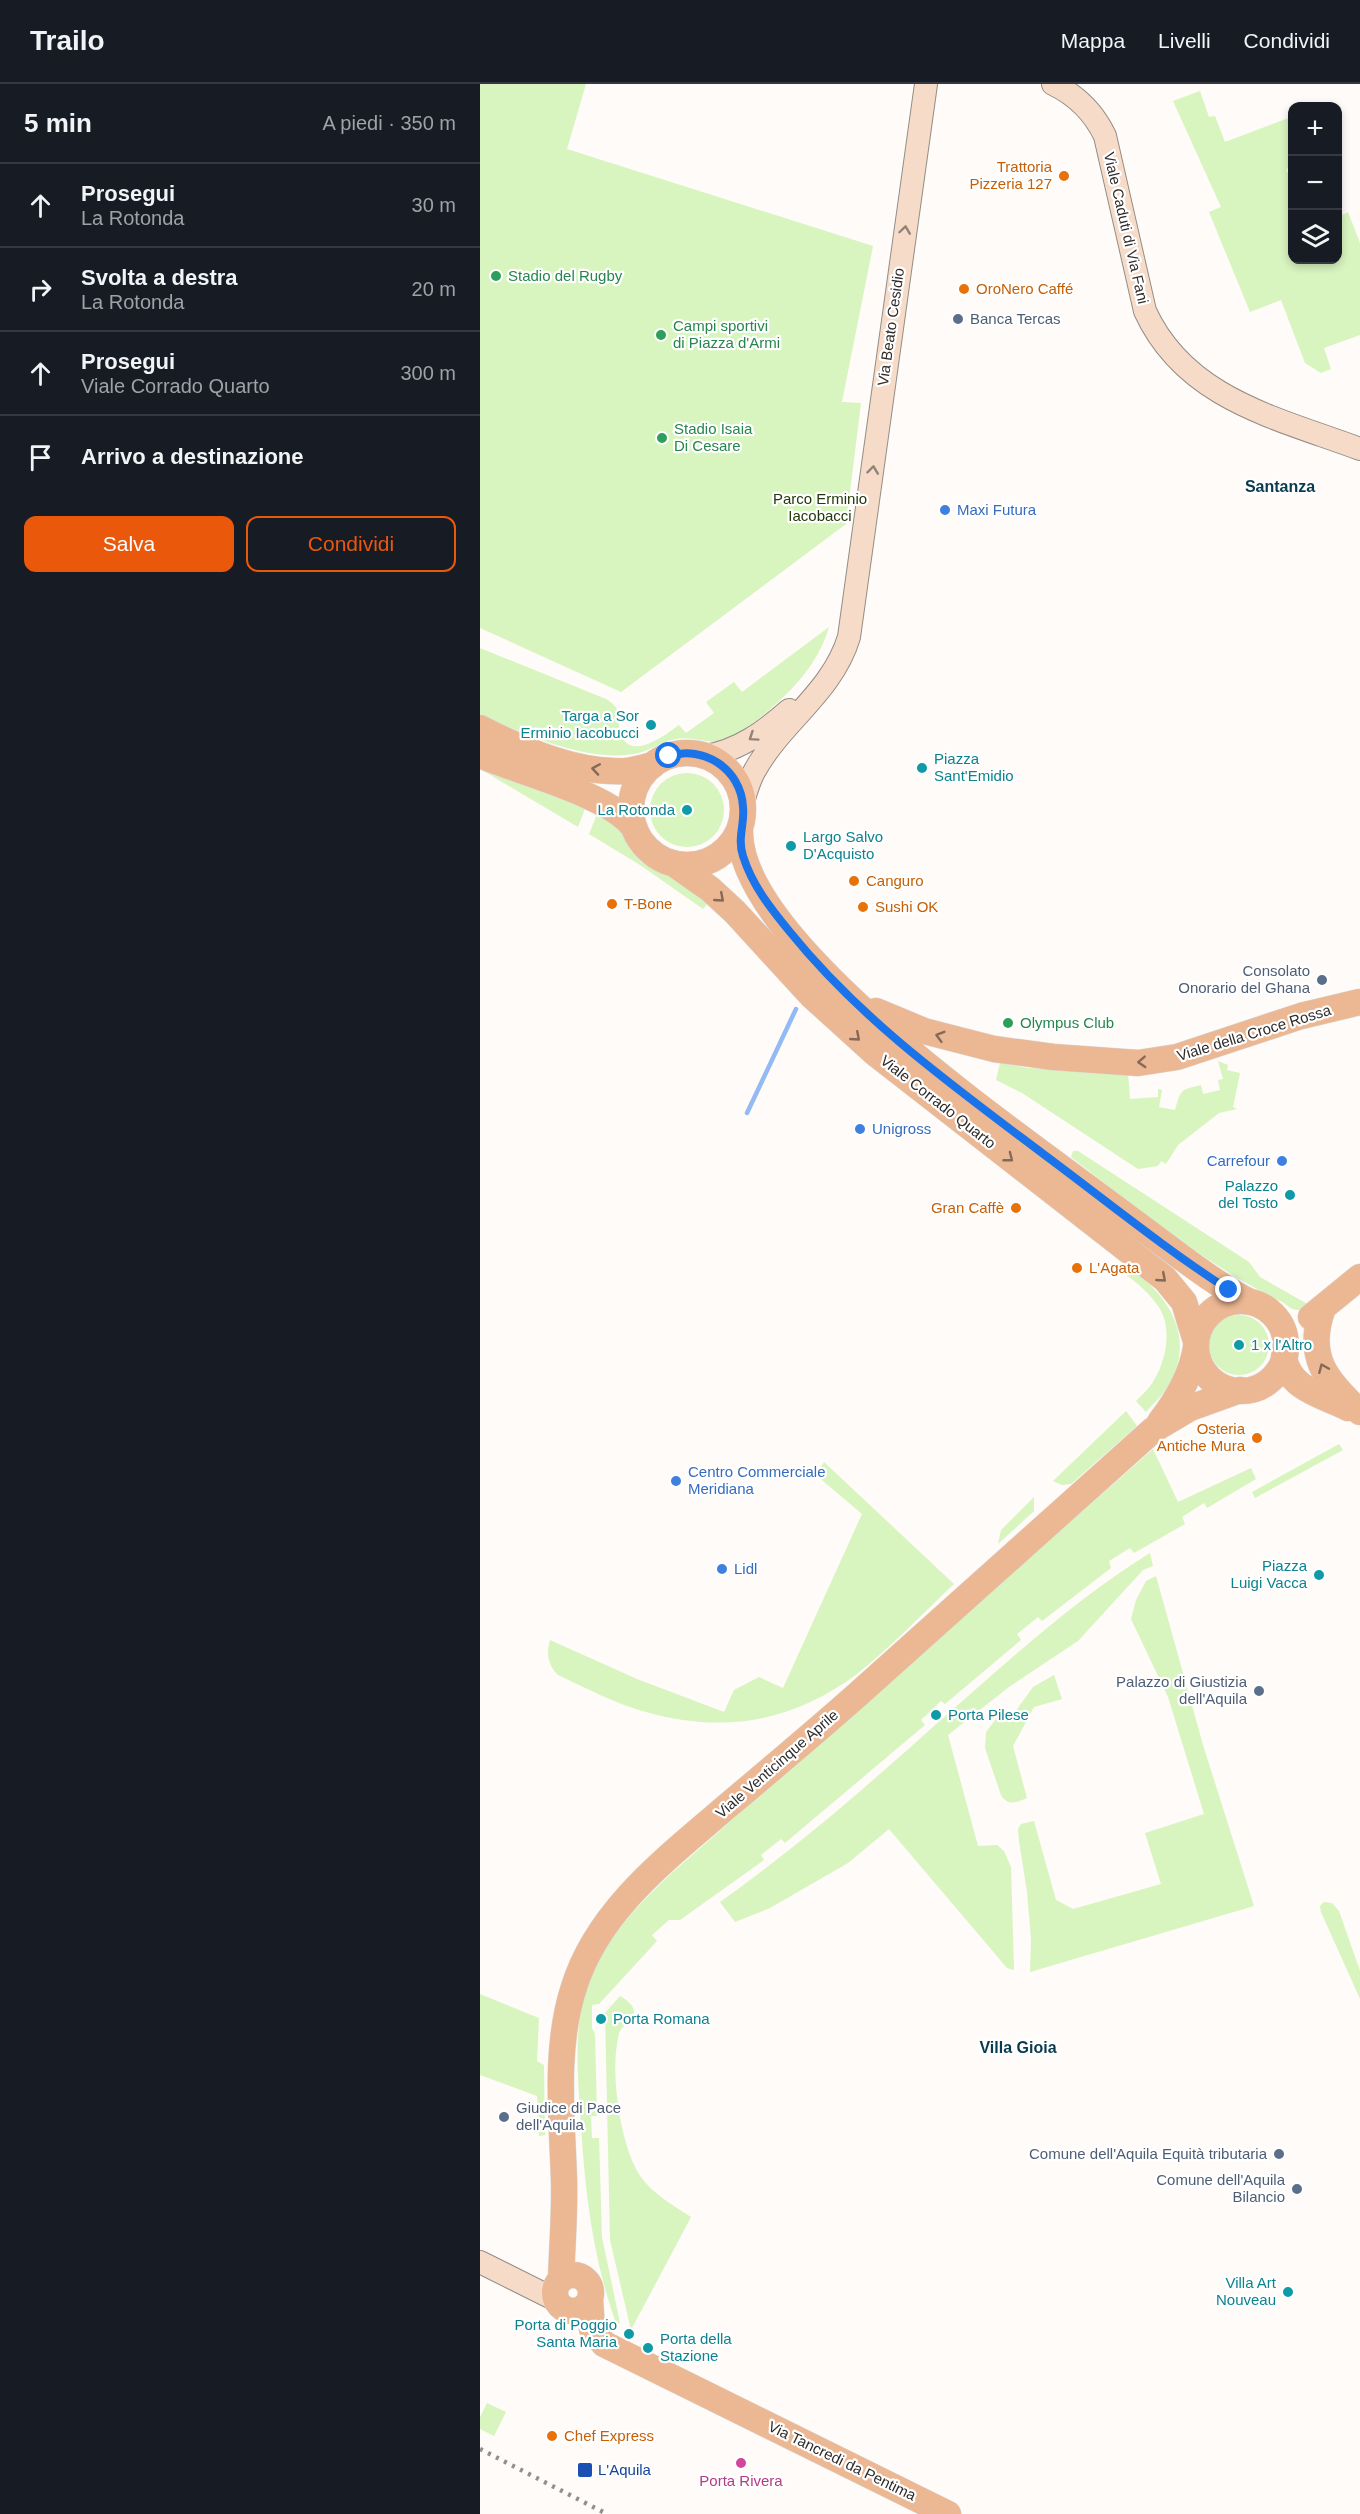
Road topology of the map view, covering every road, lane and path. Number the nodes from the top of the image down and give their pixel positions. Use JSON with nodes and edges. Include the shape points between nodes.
{"nodes":[{"id":1,"x":1053,"y":84,"type":"edge"},
{"id":2,"x":927,"y":85,"type":"edge"},
{"id":3,"x":1360,"y":449,"type":"edge"},
{"id":4,"x":860,"y":569,"type":"junction"},
{"id":5,"x":480,"y":728,"type":"edge"},
{"id":6,"x":480,"y":755,"type":"edge"},
{"id":7,"x":705,"y":756,"type":"junction"},
{"id":8,"x":653,"y":765,"type":"junction"},
{"id":9,"x":743,"y":802,"type":"junction"},
{"id":10,"x":635,"y":829,"type":"junction"},
{"id":11,"x":740,"y":830,"type":"junction"},
{"id":12,"x":673,"y":863,"type":"junction"},
{"id":13,"x":838,"y":986,"type":"junction"},
{"id":14,"x":1360,"y":1002,"type":"edge"},
{"id":15,"x":1360,"y":1277,"type":"edge"},
{"id":16,"x":1250,"y":1302,"type":"junction"},
{"id":17,"x":1323,"y":1308,"type":"junction"},
{"id":18,"x":1196,"y":1344,"type":"junction"},
{"id":19,"x":1285,"y":1350,"type":"junction"},
{"id":20,"x":1247,"y":1389,"type":"junction"},
{"id":21,"x":1327,"y":1399,"type":"junction"},
{"id":22,"x":1360,"y":1413,"type":"edge"},
{"id":23,"x":1153,"y":1430,"type":"junction"},
{"id":24,"x":480,"y":2262,"type":"edge"},
{"id":25,"x":570,"y":2292,"type":"junction"},
{"id":26,"x":948,"y":2514,"type":"edge"}],
"edges":[{"from":1,"to":3,"type":"main road","name":"Viale Caduti di Via Fani","via":[[1090,112],[1105,136],[1142,301],[1153,327],[1171,351],[1196,378],[1224,396]]},
{"from":4,"to":2,"type":"main road","name":"Via Beato Cesidio","one_way":true},
{"from":4,"to":7,"type":"main road","name":"Via Beato Cesidio","one_way":true,"via":[[836,645],[812,684],[789,710],[755,735],[729,751]]},
{"from":4,"to":9,"type":"main road","name":"Via Beato Cesidio","via":[[842,658],[825,685],[768,750],[754,772]]},
{"from":8,"to":5,"type":"main road","one_way":true,"via":[[627,771],[583,766],[540,754]]},
{"from":6,"to":10,"type":"main road","via":[[591,799],[622,816]]},
{"from":7,"to":8,"type":"main road","via":[[681,754]]},
{"from":7,"to":9,"type":"main road","via":[[730,772]]},
{"from":8,"to":10,"type":"main road","via":[[633,794],[631,812]]},
{"from":9,"to":11,"type":"main road"},
{"from":10,"to":12,"type":"main road","via":[[652,853]]},
{"from":11,"to":12,"type":"main road","via":[[716,858],[692,865]]},
{"from":11,"to":13,"type":"main road","name":"Viale Corrado Quarto","via":[[743,855],[755,884],[791,934]]},
{"from":12,"to":18,"type":"main road","name":"Viale Corrado Quarto","one_way":true,"via":[[735,912],[812,995],[875,1053],[1165,1280],[1184,1302]]},
{"from":14,"to":13,"type":"main road","name":"Viale della Croce Rossa","one_way":true,"via":[[1301,1016],[1177,1058],[1119,1063],[1023,1054],[936,1035],[880,1013]]},
{"from":13,"to":16,"type":"main road","name":"Viale Corrado Quarto","via":[[952,1084],[1162,1244]]},
{"from":15,"to":17,"type":"main road"},
{"from":16,"to":18,"type":"main road","via":[[1228,1303],[1215,1309],[1204,1320]]},
{"from":16,"to":19,"type":"main road","via":[[1273,1314],[1283,1331]]},
{"from":17,"to":19,"type":"main road"},
{"from":22,"to":17,"type":"main road","one_way":true,"via":[[1336,1390],[1321,1366],[1317,1337]]},
{"from":18,"to":20,"type":"main road","via":[[1199,1362],[1207,1375],[1218,1384]]},
{"from":18,"to":23,"type":"main road","name":"Viale Venticinque Aprile","via":[[1184,1384]]},
{"from":19,"to":20,"type":"main road","via":[[1271,1379]]},
{"from":19,"to":21,"type":"main road","via":[[1289,1373],[1296,1382]]},
{"from":20,"to":21,"type":"main road"},
{"from":20,"to":23,"type":"main road","name":"Viale Venticinque Aprile","via":[[1200,1404]]},
{"from":21,"to":22,"type":"main road"},
{"from":23,"to":25,"type":"main road","name":"Viale Venticinque Aprile","via":[[686,1842],[605,1924],[579,1972],[566,2018],[562,2085]]},
{"from":24,"to":25,"type":"main road","via":[[505,2274]]},
{"from":25,"to":26,"type":"main road","name":"Via Tancredi da Pentima","via":[[587,2339]]}]}
